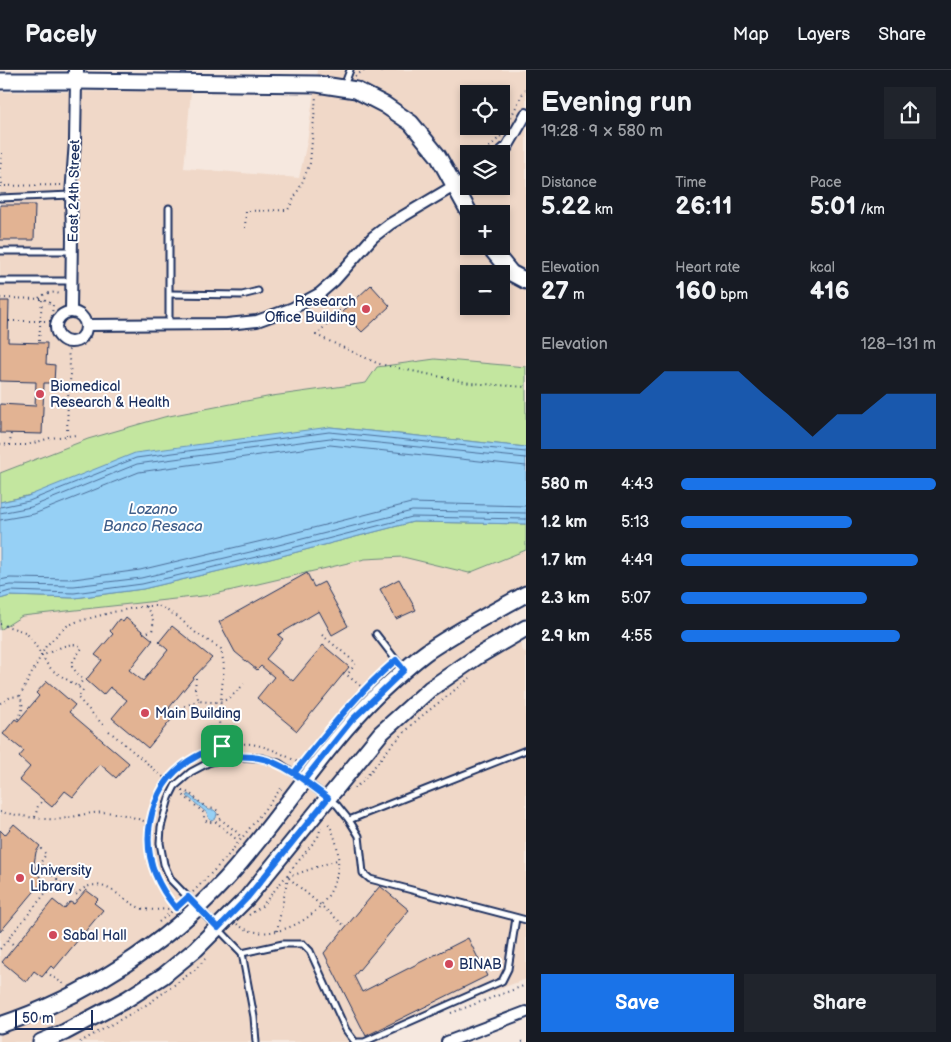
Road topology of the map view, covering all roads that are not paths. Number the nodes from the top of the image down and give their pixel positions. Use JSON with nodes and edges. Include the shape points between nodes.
{"nodes":[{"id":1,"x":350,"y":70,"type":"edge"},
{"id":2,"x":76,"y":75,"type":"edge"},
{"id":3,"x":0,"y":81,"type":"edge"},
{"id":4,"x":344,"y":87,"type":"junction"},
{"id":5,"x":526,"y":114,"type":"edge"},
{"id":6,"x":509,"y":145,"type":"edge"},
{"id":7,"x":460,"y":182,"type":"edge"},
{"id":8,"x":454,"y":185,"type":"junction"},
{"id":9,"x":71,"y":195,"type":"junction"},
{"id":10,"x":0,"y":198,"type":"edge"},
{"id":11,"x":465,"y":205,"type":"edge"},
{"id":12,"x":169,"y":208,"type":"dead end"},
{"id":13,"x":0,"y":251,"type":"edge"},
{"id":14,"x":72,"y":251,"type":"junction"},
{"id":15,"x":496,"y":255,"type":"edge"},
{"id":16,"x":0,"y":281,"type":"edge"},
{"id":17,"x":72,"y":281,"type":"junction"},
{"id":18,"x":526,"y":281,"type":"edge"},
{"id":19,"x":258,"y":292,"type":"dead end"},
{"id":20,"x":170,"y":294,"type":"junction"},
{"id":21,"x":68,"y":309,"type":"junction"},
{"id":22,"x":169,"y":324,"type":"junction"},
{"id":23,"x":86,"y":325,"type":"junction"},
{"id":24,"x":525,"y":597,"type":"edge"},
{"id":25,"x":526,"y":628,"type":"edge"},
{"id":26,"x":376,"y":634,"type":"dead end"},
{"id":27,"x":404,"y":670,"type":"junction"},
{"id":28,"x":526,"y":750,"type":"edge"},
{"id":29,"x":299,"y":777,"type":"junction"},
{"id":30,"x":328,"y":798,"type":"junction"},
{"id":31,"x":349,"y":820,"type":"junction"},
{"id":32,"x":193,"y":902,"type":"junction"},
{"id":33,"x":516,"y":918,"type":"junction"},
{"id":34,"x":526,"y":920,"type":"edge"},
{"id":35,"x":218,"y":928,"type":"junction"},
{"id":36,"x":242,"y":953,"type":"junction"},
{"id":37,"x":526,"y":1012,"type":"edge"},
{"id":38,"x":0,"y":1025,"type":"edge"},
{"id":39,"x":41,"y":1042,"type":"edge"},
{"id":40,"x":256,"y":1042,"type":"edge"},
{"id":41,"x":356,"y":1042,"type":"edge"},
{"id":42,"x":447,"y":1042,"type":"edge"}],
"edges":[{"from":1,"to":4,"type":"lane"},
{"from":2,"to":3,"type":"main road"},
{"from":2,"to":4,"type":"main road"},
{"from":2,"to":9,"type":"street","name":"East 24th Street"},
{"from":4,"to":8,"type":"main road","via":[[385,105],[411,123],[438,156]]},
{"from":5,"to":6,"type":"street"},
{"from":7,"to":8,"type":"street"},
{"from":8,"to":11,"type":"main road"},
{"from":8,"to":22,"type":"street","via":[[373,237],[334,281],[294,308],[257,321]]},
{"from":9,"to":10,"type":"lane"},
{"from":9,"to":14,"type":"street","name":"East 24th Street"},
{"from":12,"to":20,"type":"lane"},
{"from":13,"to":14,"type":"lane"},
{"from":14,"to":17,"type":"street","name":"East 24th Street"},
{"from":15,"to":18,"type":"main road","via":[[511,273]]},
{"from":16,"to":17,"type":"lane"},
{"from":17,"to":21,"type":"street","name":"East 24th Street"},
{"from":19,"to":20,"type":"lane","via":[[242,295]]},
{"from":20,"to":22,"type":"lane"},
{"from":21,"to":23,"type":"street","via":[[81,316]]},
{"from":21,"to":23,"type":"street","via":[[57,323],[60,336],[68,341],[77,340],[84,334]]},
{"from":22,"to":23,"type":"street"},
{"from":24,"to":27,"type":"main road","via":[[453,636]]},
{"from":25,"to":30,"type":"main road","via":[[430,689],[381,733]]},
{"from":26,"to":27,"type":"lane"},
{"from":27,"to":29,"type":"main road"},
{"from":28,"to":31,"type":"lane"},
{"from":29,"to":30,"type":"lane"},
{"from":29,"to":32,"type":"main road","via":[[226,879]]},
{"from":29,"to":32,"type":"lane","via":[[279,763],[244,756],[208,763],[175,786],[161,827],[160,843],[171,880]]},
{"from":30,"to":31,"type":"lane"},
{"from":30,"to":35,"type":"main road","via":[[247,898]]},
{"from":31,"to":33,"type":"lane","via":[[359,836],[362,873],[370,879]]},
{"from":32,"to":35,"type":"lane"},
{"from":32,"to":38,"type":"main road","via":[[150,947],[100,980]]},
{"from":33,"to":34,"type":"lane"},
{"from":33,"to":41,"type":"lane","via":[[508,969],[502,981],[364,1042]]},
{"from":35,"to":36,"type":"lane"},
{"from":35,"to":39,"type":"main road","via":[[163,976],[126,1000]]},
{"from":36,"to":40,"type":"lane"},
{"from":36,"to":41,"type":"lane","via":[[283,944],[303,944],[310,951],[346,1030]]},
{"from":37,"to":42,"type":"street"}]}
